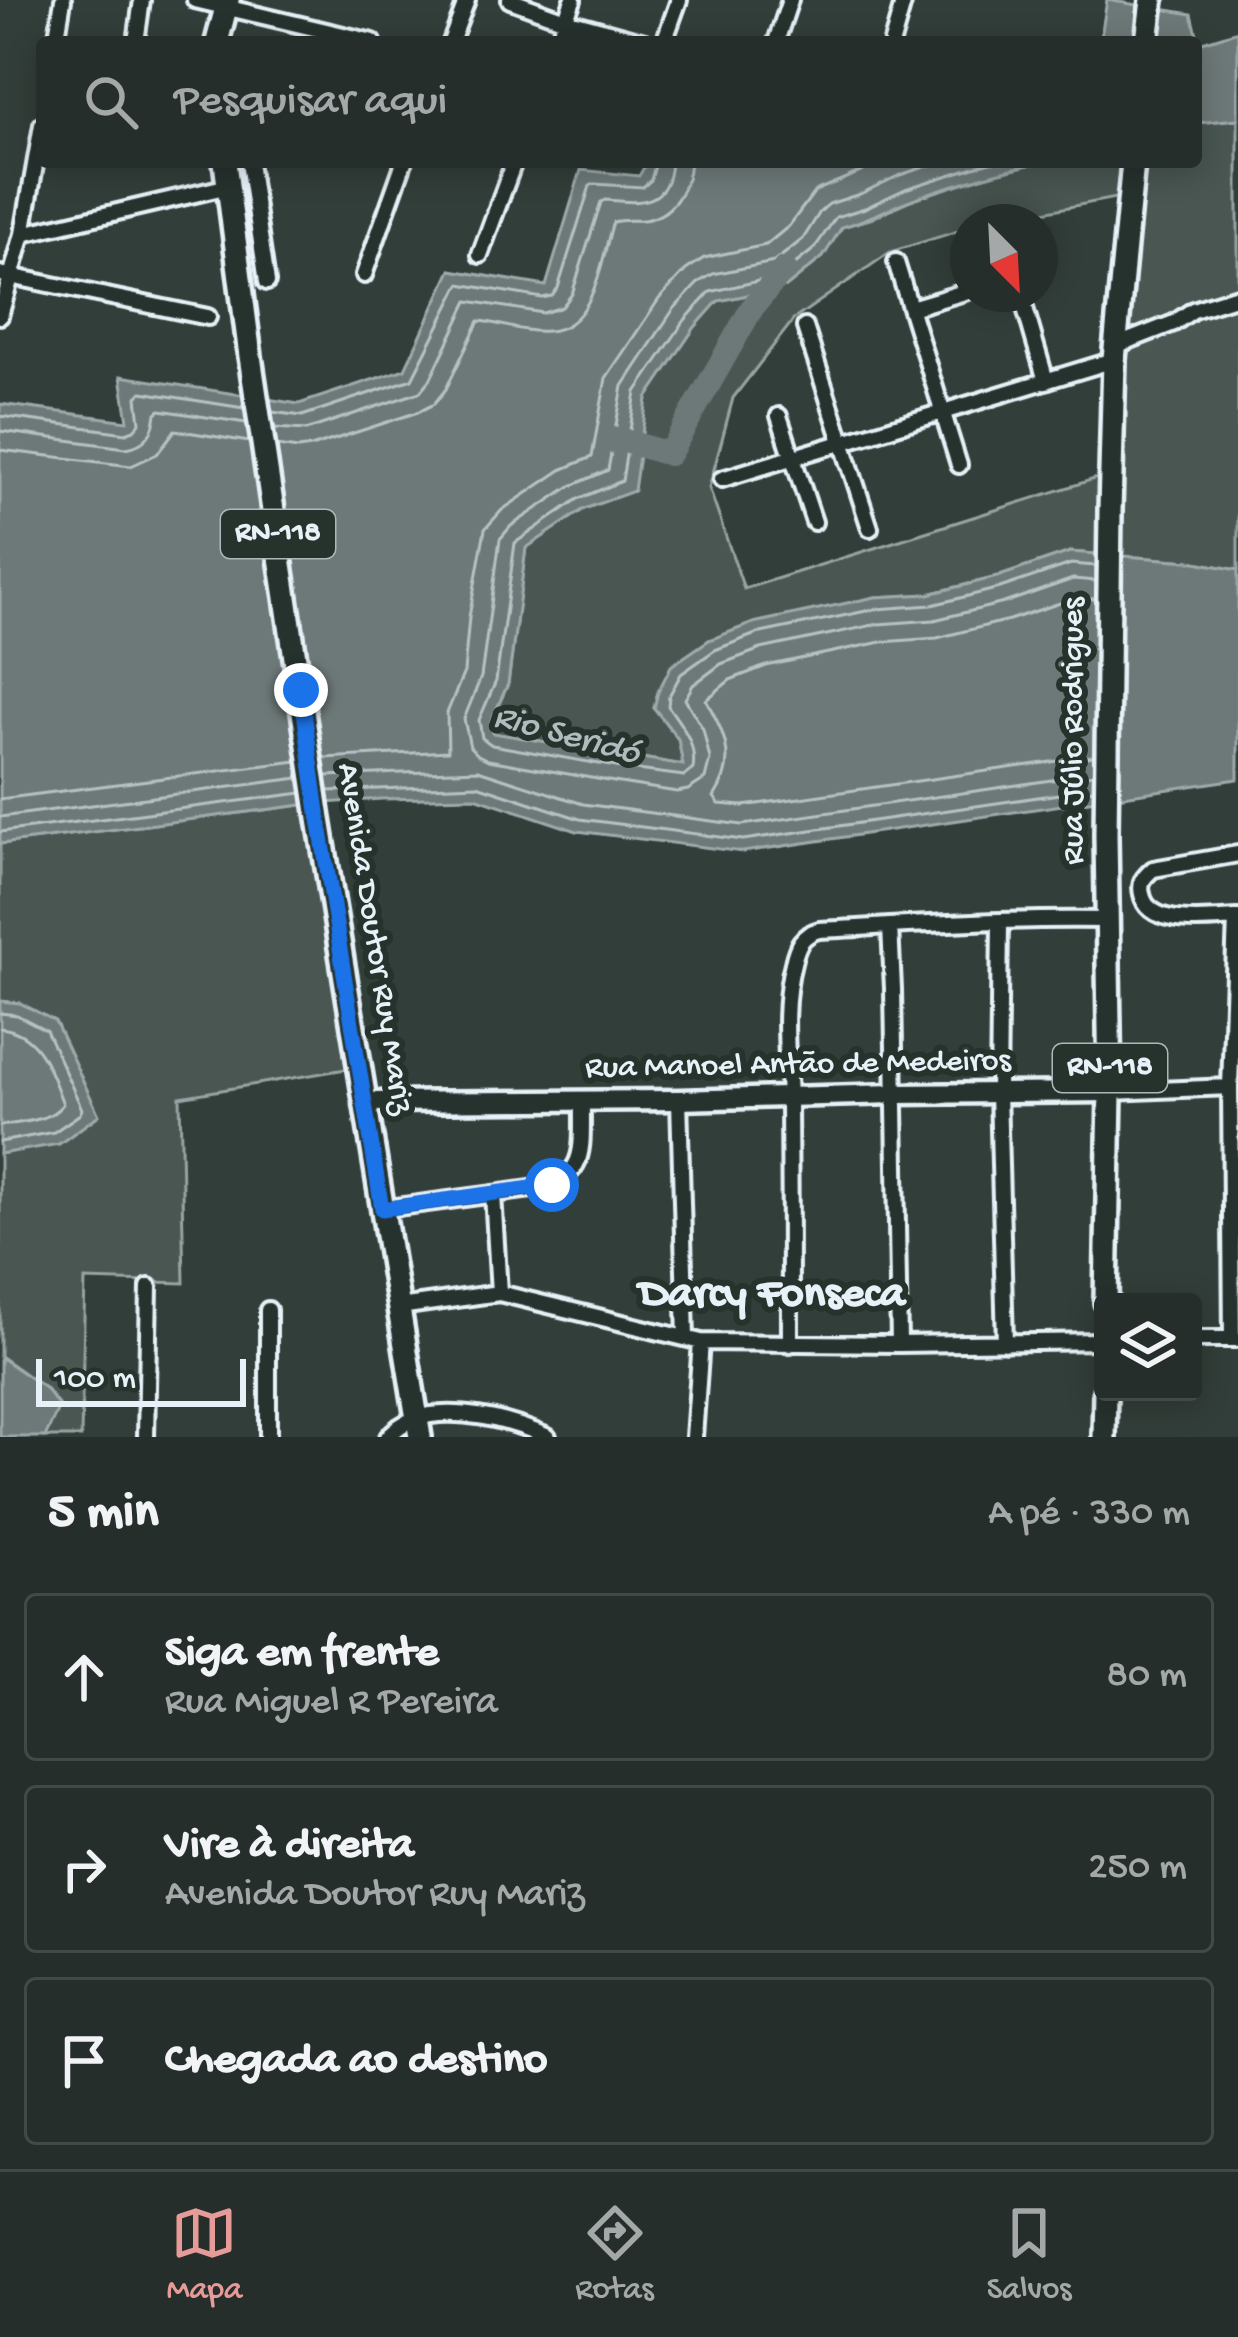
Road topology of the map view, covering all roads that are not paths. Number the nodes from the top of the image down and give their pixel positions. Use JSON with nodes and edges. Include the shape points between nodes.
{"nodes":[{"id":1,"x":63,"y":0,"type":"edge"},
{"id":2,"x":142,"y":0,"type":"edge"},
{"id":3,"x":195,"y":0,"type":"edge"},
{"id":4,"x":467,"y":0,"type":"edge"},
{"id":5,"x":510,"y":0,"type":"edge"},
{"id":6,"x":572,"y":0,"type":"edge"},
{"id":7,"x":679,"y":0,"type":"edge"},
{"id":8,"x":790,"y":0,"type":"edge"},
{"id":9,"x":904,"y":0,"type":"edge"},
{"id":10,"x":1152,"y":1,"type":"edge"},
{"id":11,"x":227,"y":3,"type":"edge"},
{"id":12,"x":565,"y":20,"type":"junction"},
{"id":13,"x":57,"y":36,"type":"edge"},
{"id":14,"x":137,"y":36,"type":"edge"},
{"id":15,"x":219,"y":36,"type":"edge"},
{"id":16,"x":351,"y":36,"type":"edge"},
{"id":17,"x":453,"y":36,"type":"edge"},
{"id":18,"x":559,"y":36,"type":"edge"},
{"id":19,"x":623,"y":36,"type":"edge"},
{"id":20,"x":666,"y":36,"type":"edge"},
{"id":21,"x":778,"y":36,"type":"edge"},
{"id":22,"x":894,"y":36,"type":"edge"},
{"id":23,"x":1148,"y":36,"type":"edge"},
{"id":24,"x":36,"y":159,"type":"edge"},
{"id":25,"x":226,"y":168,"type":"edge"},
{"id":26,"x":250,"y":168,"type":"edge"},
{"id":27,"x":397,"y":168,"type":"edge"},
{"id":28,"x":512,"y":168,"type":"edge"},
{"id":29,"x":1132,"y":168,"type":"edge"},
{"id":30,"x":229,"y":186,"type":"junction"},
{"id":31,"x":23,"y":234,"type":"junction"},
{"id":32,"x":480,"y":255,"type":"dead end"},
{"id":33,"x":896,"y":262,"type":"dead end"},
{"id":34,"x":364,"y":275,"type":"dead end"},
{"id":35,"x":5,"y":276,"type":"edge"},
{"id":36,"x":267,"y":282,"type":"dead end"},
{"id":37,"x":950,"y":296,"type":"edge"},
{"id":38,"x":1238,"y":296,"type":"edge"},
{"id":39,"x":910,"y":308,"type":"junction"},
{"id":40,"x":1027,"y":312,"type":"edge"},
{"id":41,"x":0,"y":316,"type":"edge"},
{"id":42,"x":208,"y":317,"type":"dead end"},
{"id":43,"x":806,"y":327,"type":"dead end"},
{"id":44,"x":1114,"y":353,"type":"junction"},
{"id":45,"x":1046,"y":381,"type":"junction"},
{"id":46,"x":943,"y":412,"type":"junction"},
{"id":47,"x":779,"y":416,"type":"dead end"},
{"id":48,"x":843,"y":443,"type":"junction"},
{"id":49,"x":793,"y":458,"type":"junction"},
{"id":50,"x":959,"y":465,"type":"dead end"},
{"id":51,"x":722,"y":479,"type":"dead end"},
{"id":52,"x":814,"y":522,"type":"dead end"},
{"id":53,"x":870,"y":529,"type":"dead end"},
{"id":54,"x":1238,"y":854,"type":"edge"},
{"id":55,"x":1237,"y":918,"type":"edge"},
{"id":56,"x":1109,"y":920,"type":"junction"},
{"id":57,"x":1000,"y":922,"type":"junction"},
{"id":58,"x":890,"y":926,"type":"junction"},
{"id":59,"x":1235,"y":1048,"type":"edge"},
{"id":60,"x":1230,"y":1087,"type":"junction"},
{"id":61,"x":1110,"y":1092,"type":"junction"},
{"id":62,"x":998,"y":1093,"type":"junction"},
{"id":63,"x":896,"y":1094,"type":"junction"},
{"id":64,"x":789,"y":1097,"type":"junction"},
{"id":65,"x":582,"y":1100,"type":"junction"},
{"id":66,"x":679,"y":1100,"type":"junction"},
{"id":67,"x":366,"y":1102,"type":"junction"},
{"id":68,"x":493,"y":1194,"type":"junction"},
{"id":69,"x":382,"y":1209,"type":"junction"},
{"id":70,"x":149,"y":1287,"type":"dead end"},
{"id":71,"x":499,"y":1293,"type":"junction"},
{"id":72,"x":1106,"y":1293,"type":"edge"},
{"id":73,"x":399,"y":1306,"type":"junction"},
{"id":74,"x":268,"y":1310,"type":"dead end"},
{"id":75,"x":1235,"y":1339,"type":"edge"},
{"id":76,"x":694,"y":1340,"type":"junction"},
{"id":77,"x":1202,"y":1340,"type":"edge"},
{"id":78,"x":1094,"y":1341,"type":"edge"},
{"id":79,"x":1004,"y":1343,"type":"junction"},
{"id":80,"x":790,"y":1344,"type":"junction"},
{"id":81,"x":899,"y":1344,"type":"junction"},
{"id":82,"x":1105,"y":1401,"type":"edge"},
{"id":83,"x":419,"y":1427,"type":"edge"},
{"id":84,"x":146,"y":1437,"type":"edge"},
{"id":85,"x":268,"y":1437,"type":"edge"},
{"id":86,"x":388,"y":1437,"type":"edge"},
{"id":87,"x":548,"y":1437,"type":"edge"},
{"id":88,"x":694,"y":1437,"type":"edge"},
{"id":89,"x":1105,"y":1437,"type":"edge"}],
"edges":[{"from":1,"to":13,"type":"street"},
{"from":2,"to":14,"type":"street"},
{"from":3,"to":11,"type":"street"},
{"from":4,"to":17,"type":"street"},
{"from":5,"to":12,"type":"street"},
{"from":6,"to":12,"type":"street"},
{"from":7,"to":20,"type":"street"},
{"from":8,"to":21,"type":"street"},
{"from":9,"to":22,"type":"street"},
{"from":10,"to":23,"type":"main road"},
{"from":11,"to":15,"type":"main road"},
{"from":11,"to":16,"type":"street"},
{"from":12,"to":18,"type":"street"},
{"from":12,"to":19,"type":"street"},
{"from":24,"to":31,"type":"street"},
{"from":25,"to":30,"type":"main road","number":"RN-118"},
{"from":26,"to":36,"type":"street"},
{"from":27,"to":34,"type":"street"},
{"from":28,"to":32,"type":"street"},
{"from":29,"to":44,"type":"main road","name":"Rua Júlio Rodrigues","number":"RN-118"},
{"from":30,"to":31,"type":"street"},
{"from":30,"to":67,"type":"main road","name":"Avenida Doutor Ruy Mariz","number":"RN-118"},
{"from":31,"to":35,"type":"street"},
{"from":33,"to":39,"type":"street"},
{"from":35,"to":41,"type":"street"},
{"from":35,"to":42,"type":"street"},
{"from":37,"to":39,"type":"street"},
{"from":38,"to":44,"type":"street","via":[[1193,310]]},
{"from":39,"to":46,"type":"street"},
{"from":40,"to":45,"type":"street"},
{"from":43,"to":48,"type":"street"},
{"from":44,"to":45,"type":"street"},
{"from":44,"to":56,"type":"main road","name":"Rua Júlio Rodrigues","number":"RN-118"},
{"from":45,"to":46,"type":"street"},
{"from":46,"to":48,"type":"street"},
{"from":46,"to":50,"type":"street"},
{"from":47,"to":49,"type":"street"},
{"from":48,"to":49,"type":"street"},
{"from":48,"to":53,"type":"street"},
{"from":49,"to":51,"type":"street"},
{"from":49,"to":52,"type":"street"},
{"from":54,"to":55,"type":"street","via":[[1160,867],[1146,875],[1141,892],[1150,911],[1165,917]]},
{"from":55,"to":59,"type":"street"},
{"from":56,"to":57,"type":"street"},
{"from":56,"to":61,"type":"main road","name":"Rua Júlio Rodrigues","number":"RN-118"},
{"from":57,"to":58,"type":"street"},
{"from":57,"to":62,"type":"street"},
{"from":58,"to":63,"type":"street"},
{"from":58,"to":64,"type":"street","via":[[819,930],[800,940],[785,1015]]},
{"from":59,"to":60,"type":"street"},
{"from":60,"to":61,"type":"street","name":"Rua Manoel Antão de Medeiros"},
{"from":60,"to":75,"type":"street"},
{"from":61,"to":62,"type":"street","name":"Rua Manoel Antão de Medeiros"},
{"from":61,"to":72,"type":"main road","name":"Rua Júlio Rodrigues","number":"RN-118"},
{"from":62,"to":63,"type":"street","name":"Rua Manoel Antão de Medeiros"},
{"from":62,"to":79,"type":"street"},
{"from":63,"to":64,"type":"street","name":"Rua Manoel Antão de Medeiros"},
{"from":63,"to":81,"type":"street"},
{"from":64,"to":66,"type":"street","name":"Rua Manoel Antão de Medeiros"},
{"from":64,"to":80,"type":"street"},
{"from":65,"to":66,"type":"street","name":"Rua Manoel Antão de Medeiros"},
{"from":65,"to":67,"type":"street","name":"Rua Manoel Antão de Medeiros"},
{"from":65,"to":68,"type":"street","via":[[580,1153],[566,1179]]},
{"from":66,"to":76,"type":"street"},
{"from":67,"to":69,"type":"main road","name":"Avenida Doutor Ruy Mariz","number":"RN-118"},
{"from":68,"to":69,"type":"street"},
{"from":68,"to":71,"type":"street"},
{"from":69,"to":73,"type":"main road","name":"Avenida Doutor Ruy Mariz","number":"RN-118"},
{"from":70,"to":84,"type":"street"},
{"from":71,"to":73,"type":"street"},
{"from":71,"to":76,"type":"street"},
{"from":73,"to":83,"type":"main road","name":"Avenida Doutor Ruy Mariz","number":"RN-118"},
{"from":74,"to":85,"type":"street"},
{"from":75,"to":77,"type":"street"},
{"from":76,"to":80,"type":"street"},
{"from":76,"to":88,"type":"street"},
{"from":78,"to":79,"type":"street"},
{"from":79,"to":81,"type":"street"},
{"from":80,"to":81,"type":"street"},
{"from":82,"to":89,"type":"main road"},
{"from":83,"to":86,"type":"street","via":[[397,1426]]},
{"from":83,"to":87,"type":"street","via":[[452,1414],[520,1424]]}]}
